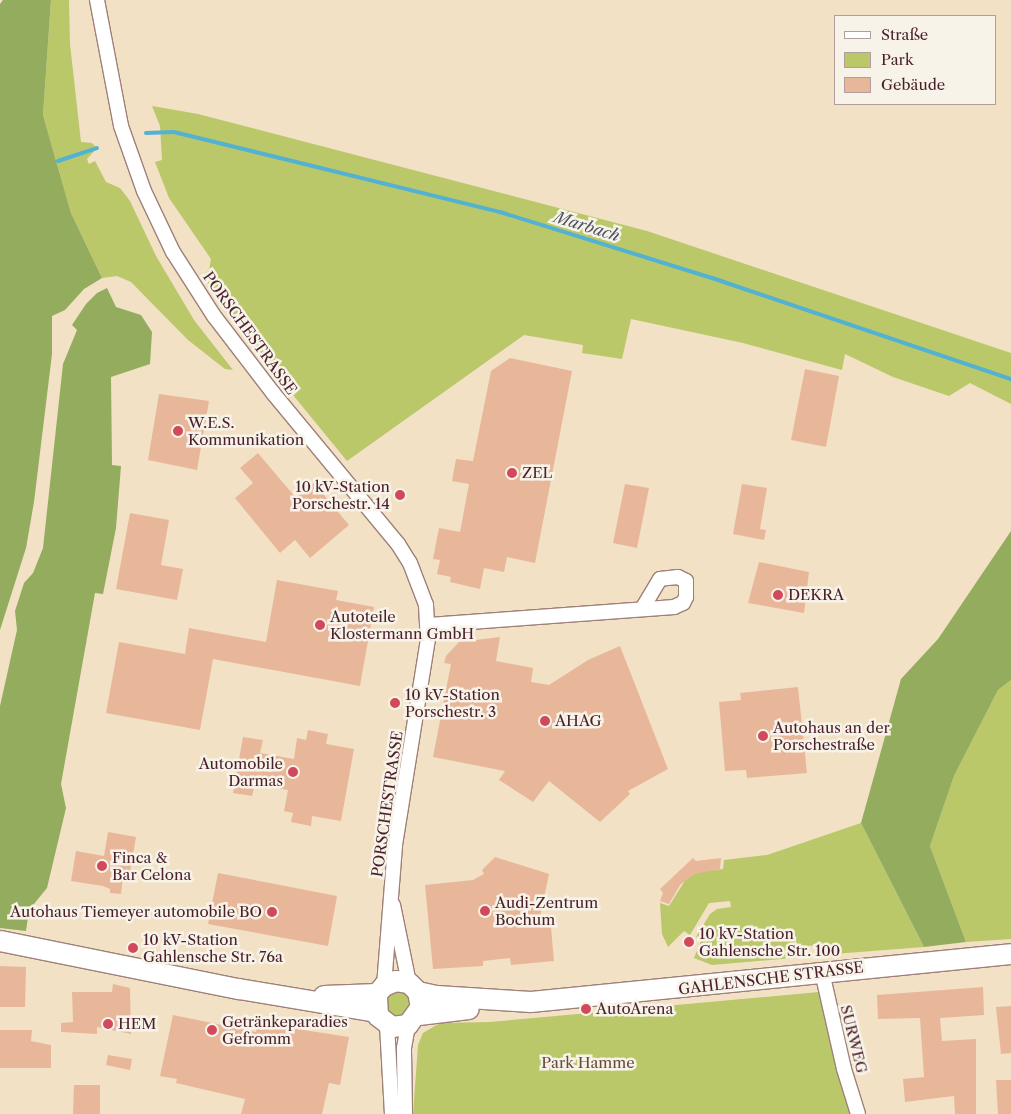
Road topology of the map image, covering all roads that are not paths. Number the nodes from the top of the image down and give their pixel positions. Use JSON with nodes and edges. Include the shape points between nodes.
{"nodes":[{"id":1,"x":97,"y":0,"type":"edge"},
{"id":2,"x":643,"y":607,"type":"dead end"},
{"id":3,"x":429,"y":625,"type":"junction"},
{"id":4,"x":392,"y":899,"type":"junction"},
{"id":5,"x":0,"y":941,"type":"edge"},
{"id":6,"x":1011,"y":954,"type":"edge"},
{"id":7,"x":822,"y":972,"type":"junction"},
{"id":8,"x":413,"y":988,"type":"junction"},
{"id":9,"x":531,"y":1002,"type":"junction"},
{"id":10,"x":381,"y":1004,"type":"junction"},
{"id":11,"x":413,"y":1020,"type":"junction"},
{"id":12,"x":392,"y":1114,"type":"edge"},
{"id":13,"x":405,"y":1114,"type":"edge"},
{"id":14,"x":858,"y":1114,"type":"edge"}],
"edges":[{"from":1,"to":3,"type":"street","name":"PORSCHESTRASSE","via":[[121,126],[144,192],[173,252],[214,316],[273,393],[398,544],[421,588]]},
{"from":2,"to":3,"type":"street","via":[[621,612]]},
{"from":3,"to":4,"type":"street","name":"PORSCHESTRASSE","via":[[395,846]]},
{"from":4,"to":8,"type":"street","name":"PORSCHESTRASSE"},
{"from":4,"to":10,"type":"street","name":"PORSCHESTRASSE"},
{"from":5,"to":10,"type":"street","name":"GAHLENSCHE STRASSE","via":[[290,997]]},
{"from":6,"to":7,"type":"street","name":"GAHLENSCHE STRASSE"},
{"from":7,"to":9,"type":"street","name":"GAHLENSCHE STRASSE"},
{"from":7,"to":14,"type":"street","name":"SURWEG","via":[[844,1069]]},
{"from":8,"to":9,"type":"street","name":"GAHLENSCHE STRASSE","via":[[437,996]]},
{"from":8,"to":10,"type":"street","name":"GAHLENSCHE STRASSE","via":[[396,981]]},
{"from":8,"to":11,"type":"street","via":[[421,1000]]},
{"from":9,"to":11,"type":"street","name":"GAHLENSCHE STRASSE"},
{"from":10,"to":11,"type":"street","name":"GAHLENSCHE STRASSE"},
{"from":10,"to":12,"type":"street","name":"PORSCHESTRASSE"},
{"from":11,"to":13,"type":"street","via":[[405,1040]]}]}
